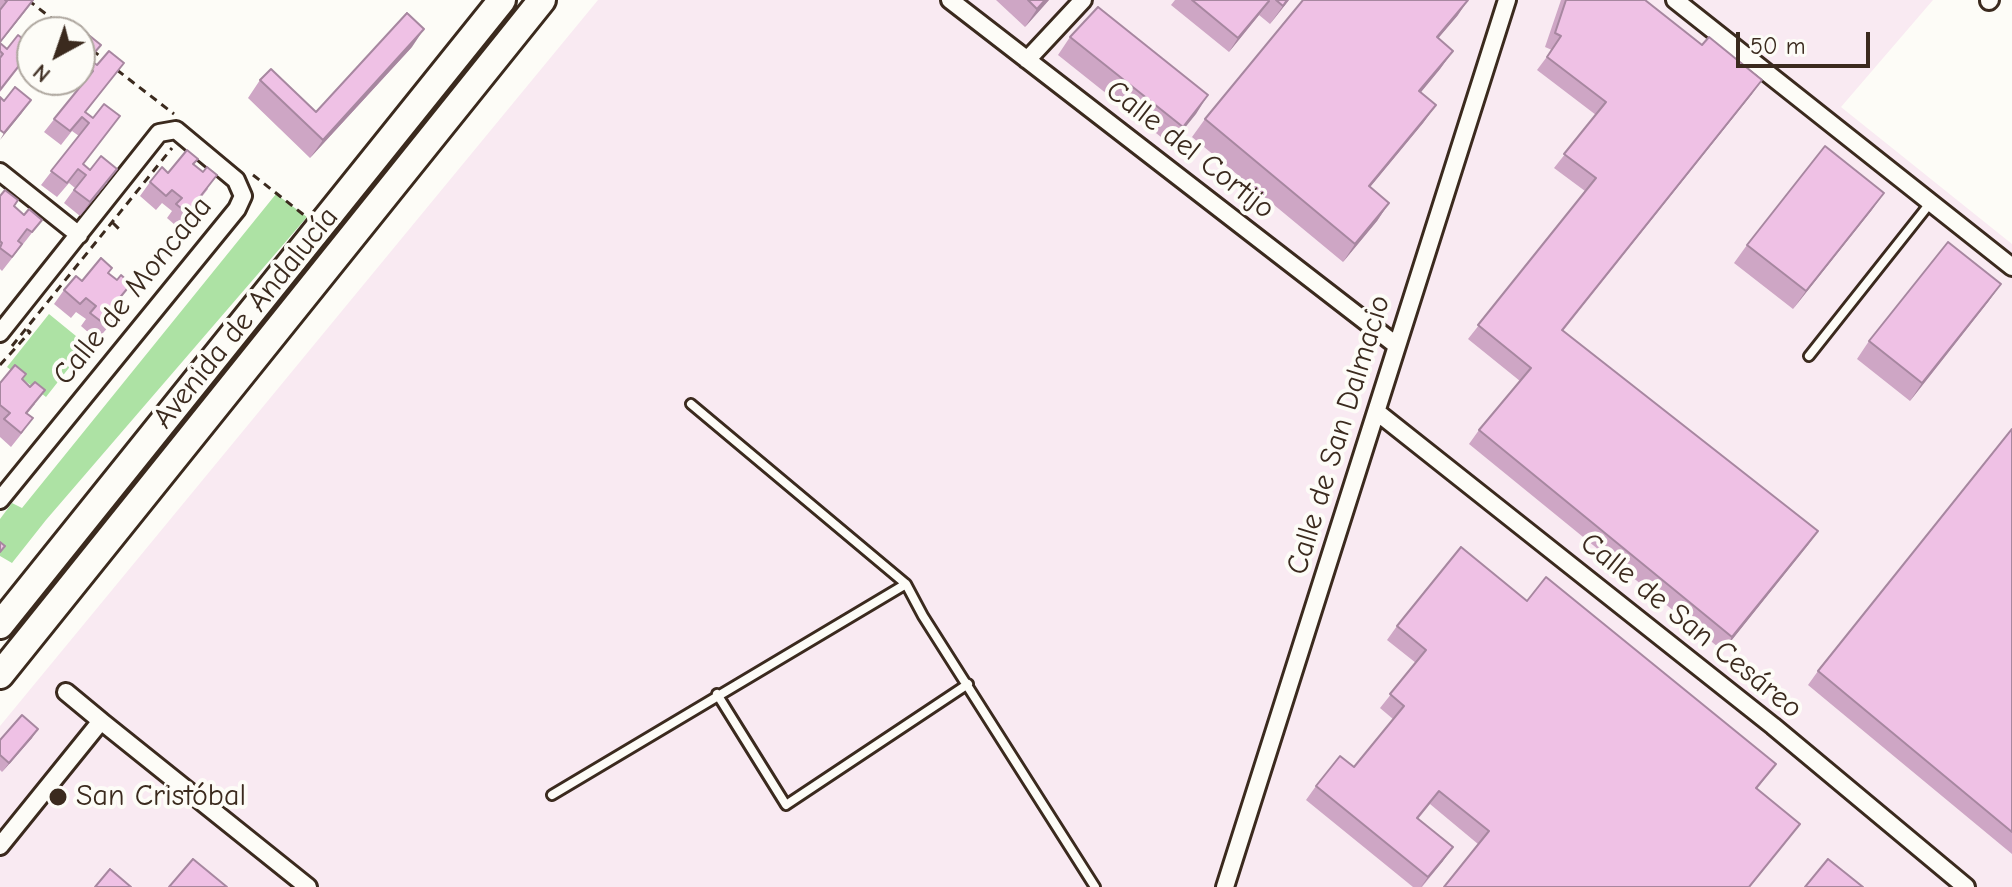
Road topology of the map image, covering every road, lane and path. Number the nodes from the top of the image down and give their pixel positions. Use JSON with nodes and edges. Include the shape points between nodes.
{"nodes":[{"id":1,"x":28,"y":0,"type":"edge"},
{"id":2,"x":502,"y":0,"type":"edge"},
{"id":3,"x":542,"y":0,"type":"edge"},
{"id":4,"x":950,"y":0,"type":"edge"},
{"id":5,"x":1083,"y":0,"type":"edge"},
{"id":6,"x":1507,"y":0,"type":"edge"},
{"id":7,"x":1675,"y":0,"type":"edge"},
{"id":8,"x":48,"y":16,"type":"edge"},
{"id":9,"x":1027,"y":60,"type":"junction"},
{"id":10,"x":182,"y":136,"type":"junction"},
{"id":11,"x":0,"y":172,"type":"edge"},
{"id":12,"x":1931,"y":202,"type":"junction"},
{"id":13,"x":113,"y":223,"type":"junction"},
{"id":14,"x":121,"y":231,"type":"dead end"},
{"id":15,"x":79,"y":235,"type":"junction"},
{"id":16,"x":2012,"y":267,"type":"edge"},
{"id":17,"x":27,"y":330,"type":"junction"},
{"id":18,"x":7,"y":333,"type":"edge"},
{"id":19,"x":1396,"y":345,"type":"junction"},
{"id":20,"x":1809,"y":356,"type":"dead end"},
{"id":21,"x":0,"y":365,"type":"edge"},
{"id":22,"x":691,"y":404,"type":"dead end"},
{"id":23,"x":1377,"y":412,"type":"junction"},
{"id":24,"x":1,"y":497,"type":"edge"},
{"id":25,"x":906,"y":584,"type":"junction"},
{"id":26,"x":0,"y":625,"type":"edge"},
{"id":27,"x":0,"y":675,"type":"edge"},
{"id":28,"x":968,"y":684,"type":"junction"},
{"id":29,"x":66,"y":692,"type":"dead end"},
{"id":30,"x":717,"y":694,"type":"junction"},
{"id":31,"x":101,"y":721,"type":"junction"},
{"id":32,"x":552,"y":795,"type":"dead end"},
{"id":33,"x":0,"y":846,"type":"edge"},
{"id":34,"x":308,"y":887,"type":"edge"},
{"id":35,"x":1095,"y":887,"type":"edge"},
{"id":36,"x":1225,"y":887,"type":"edge"},
{"id":37,"x":1966,"y":887,"type":"edge"}],
"edges":[{"from":1,"to":8,"type":"path"},
{"from":2,"to":26,"type":"main road","name":"Avenida de Andalucía"},
{"from":3,"to":27,"type":"main road","name":"Avenida de Andalucía"},
{"from":4,"to":9,"type":"street","name":"Calle del Cortijo"},
{"from":5,"to":9,"type":"street"},
{"from":6,"to":19,"type":"street","name":"Calle de San Dalmacio"},
{"from":7,"to":12,"type":"street"},
{"from":9,"to":19,"type":"street","name":"Calle del Cortijo"},
{"from":10,"to":13,"type":"path"},
{"from":10,"to":15,"type":"street","via":[[176,130],[159,133]]},
{"from":10,"to":24,"type":"street","name":"Calle de Moncada","via":[[236,180],[243,196],[237,209]]},
{"from":11,"to":15,"type":"street"},
{"from":12,"to":16,"type":"street"},
{"from":12,"to":20,"type":"lane"},
{"from":13,"to":14,"type":"path"},
{"from":13,"to":17,"type":"path"},
{"from":15,"to":18,"type":"street"},
{"from":17,"to":18,"type":"path","via":[[13,347],[18,335]]},
{"from":17,"to":21,"type":"path"},
{"from":19,"to":23,"type":"street","name":"Calle de San Dalmacio"},
{"from":22,"to":25,"type":"lane"},
{"from":23,"to":36,"type":"street","name":"Calle de San Dalmacio"},
{"from":23,"to":37,"type":"street","name":"Calle de San Cesáreo","via":[[1773,726]]},
{"from":25,"to":28,"type":"lane"},
{"from":25,"to":30,"type":"lane"},
{"from":28,"to":30,"type":"lane","via":[[786,805]]},
{"from":28,"to":35,"type":"lane"},
{"from":29,"to":31,"type":"street"},
{"from":30,"to":32,"type":"lane"},
{"from":31,"to":33,"type":"street"},
{"from":31,"to":34,"type":"street"}]}
